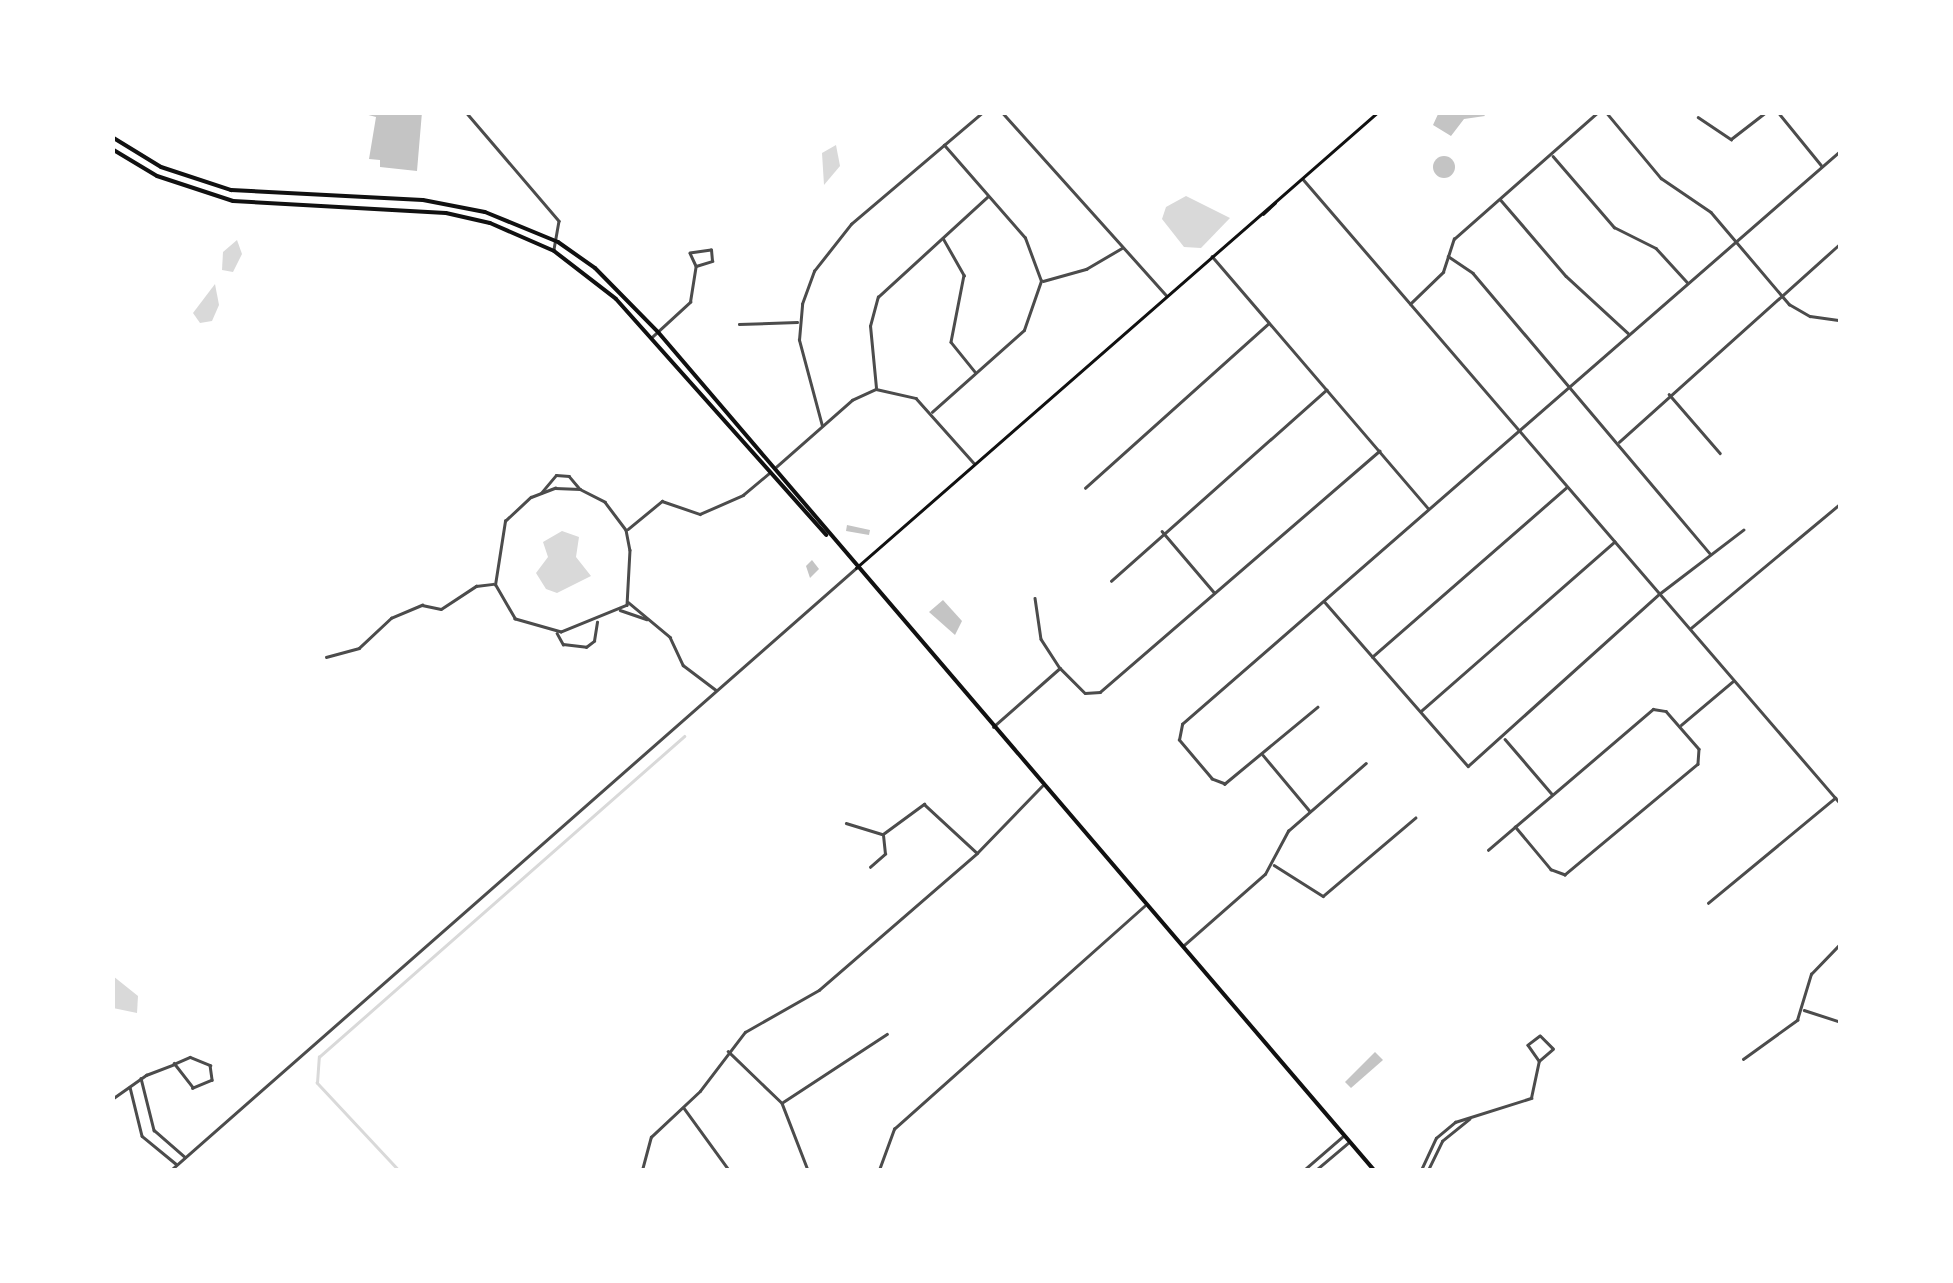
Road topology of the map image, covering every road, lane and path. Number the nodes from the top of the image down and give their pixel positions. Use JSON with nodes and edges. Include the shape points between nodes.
{"nodes":[{"id":1,"x":466,"y":112,"type":"edge"},
{"id":2,"x":725,"y":112,"type":"edge"},
{"id":3,"x":759,"y":112,"type":"edge"},
{"id":4,"x":983,"y":112,"type":"edge"},
{"id":5,"x":1002,"y":112,"type":"edge"},
{"id":6,"x":1378,"y":112,"type":"edge"},
{"id":7,"x":1598,"y":112,"type":"edge"},
{"id":8,"x":1606,"y":112,"type":"edge"},
{"id":9,"x":1766,"y":112,"type":"edge"},
{"id":10,"x":1778,"y":112,"type":"edge"},
{"id":11,"x":1698,"y":117,"type":"dead end"},
{"id":12,"x":112,"y":137,"type":"edge"},
{"id":13,"x":944,"y":145,"type":"junction"},
{"id":14,"x":1840,"y":151,"type":"edge"},
{"id":15,"x":115,"y":153,"type":"edge"},
{"id":16,"x":1552,"y":154,"type":"junction"},
{"id":17,"x":1822,"y":166,"type":"junction"},
{"id":18,"x":1302,"y":178,"type":"junction"},
{"id":19,"x":988,"y":196,"type":"junction"},
{"id":20,"x":1500,"y":199,"type":"junction"},
{"id":21,"x":941,"y":236,"type":"junction"},
{"id":22,"x":558,"y":242,"type":"junction"},
{"id":23,"x":1736,"y":242,"type":"junction"},
{"id":24,"x":1840,"y":244,"type":"edge"},
{"id":25,"x":1123,"y":247,"type":"junction"},
{"id":26,"x":554,"y":251,"type":"junction"},
{"id":27,"x":1212,"y":256,"type":"junction"},
{"id":28,"x":1448,"y":256,"type":"junction"},
{"id":29,"x":696,"y":266,"type":"junction"},
{"id":30,"x":1041,"y":281,"type":"junction"},
{"id":31,"x":1688,"y":283,"type":"junction"},
{"id":32,"x":1781,"y":295,"type":"junction"},
{"id":33,"x":1166,"y":296,"type":"junction"},
{"id":34,"x":1410,"y":304,"type":"junction"},
{"id":35,"x":1840,"y":320,"type":"edge"},
{"id":36,"x":798,"y":322,"type":"junction"},
{"id":37,"x":1270,"y":323,"type":"junction"},
{"id":38,"x":739,"y":324,"type":"dead end"},
{"id":39,"x":658,"y":332,"type":"junction"},
{"id":40,"x":1629,"y":334,"type":"junction"},
{"id":41,"x":651,"y":338,"type":"junction"},
{"id":42,"x":976,"y":373,"type":"junction"},
{"id":43,"x":1572,"y":388,"type":"junction"},
{"id":44,"x":876,"y":389,"type":"junction"},
{"id":45,"x":1327,"y":389,"type":"junction"},
{"id":46,"x":1668,"y":393,"type":"junction"},
{"id":47,"x":931,"y":413,"type":"junction"},
{"id":48,"x":822,"y":426,"type":"junction"},
{"id":49,"x":1520,"y":432,"type":"junction"},
{"id":50,"x":1618,"y":442,"type":"junction"},
{"id":51,"x":1379,"y":451,"type":"junction"},
{"id":52,"x":1720,"y":453,"type":"dead end"},
{"id":53,"x":975,"y":464,"type":"junction"},
{"id":54,"x":774,"y":468,"type":"junction"},
{"id":55,"x":768,"y":474,"type":"junction"},
{"id":56,"x":1567,"y":487,"type":"junction"},
{"id":57,"x":1086,"y":488,"type":"dead end"},
{"id":58,"x":580,"y":489,"type":"junction"},
{"id":59,"x":540,"y":494,"type":"junction"},
{"id":60,"x":1840,"y":504,"type":"edge"},
{"id":61,"x":1429,"y":509,"type":"junction"},
{"id":62,"x":626,"y":530,"type":"junction"},
{"id":63,"x":1743,"y":530,"type":"dead end"},
{"id":64,"x":1162,"y":531,"type":"junction"},
{"id":65,"x":830,"y":538,"type":"junction"},
{"id":66,"x":1615,"y":541,"type":"junction"},
{"id":67,"x":1710,"y":554,"type":"junction"},
{"id":68,"x":856,"y":568,"type":"junction"},
{"id":69,"x":1112,"y":581,"type":"dead end"},
{"id":70,"x":495,"y":584,"type":"junction"},
{"id":71,"x":1216,"y":594,"type":"junction"},
{"id":72,"x":1659,"y":594,"type":"junction"},
{"id":73,"x":1036,"y":598,"type":"dead end"},
{"id":74,"x":627,"y":601,"type":"junction"},
{"id":75,"x":1324,"y":601,"type":"junction"},
{"id":76,"x":619,"y":610,"type":"junction"},
{"id":77,"x":596,"y":620,"type":"junction"},
{"id":78,"x":649,"y":620,"type":"junction"},
{"id":79,"x":1689,"y":630,"type":"junction"},
{"id":80,"x":556,"y":632,"type":"junction"},
{"id":81,"x":326,"y":657,"type":"dead end"},
{"id":82,"x":1372,"y":657,"type":"junction"},
{"id":83,"x":1060,"y":668,"type":"junction"},
{"id":84,"x":1734,"y":680,"type":"junction"},
{"id":85,"x":717,"y":691,"type":"junction"},
{"id":86,"x":1318,"y":706,"type":"dead end"},
{"id":87,"x":1420,"y":712,"type":"junction"},
{"id":88,"x":1680,"y":726,"type":"junction"},
{"id":89,"x":993,"y":727,"type":"junction"},
{"id":90,"x":1504,"y":738,"type":"junction"},
{"id":91,"x":1263,"y":755,"type":"junction"},
{"id":92,"x":1366,"y":763,"type":"dead end"},
{"id":93,"x":1043,"y":784,"type":"junction"},
{"id":94,"x":1553,"y":795,"type":"junction"},
{"id":95,"x":1836,"y":797,"type":"junction"},
{"id":96,"x":1840,"y":803,"type":"edge"},
{"id":97,"x":1310,"y":811,"type":"junction"},
{"id":98,"x":1415,"y":818,"type":"dead end"},
{"id":99,"x":846,"y":823,"type":"dead end"},
{"id":100,"x":1515,"y":827,"type":"junction"},
{"id":101,"x":883,"y":834,"type":"junction"},
{"id":102,"x":1488,"y":850,"type":"dead end"},
{"id":103,"x":977,"y":854,"type":"junction"},
{"id":104,"x":1272,"y":864,"type":"junction"},
{"id":105,"x":870,"y":866,"type":"dead end"},
{"id":106,"x":1708,"y":903,"type":"dead end"},
{"id":107,"x":1145,"y":905,"type":"junction"},
{"id":108,"x":1840,"y":944,"type":"edge"},
{"id":109,"x":1182,"y":947,"type":"junction"},
{"id":110,"x":1802,"y":1010,"type":"junction"},
{"id":111,"x":1840,"y":1022,"type":"edge"},
{"id":112,"x":887,"y":1034,"type":"dead end"},
{"id":113,"x":728,"y":1051,"type":"junction"},
{"id":114,"x":1743,"y":1059,"type":"dead end"},
{"id":115,"x":1539,"y":1062,"type":"junction"},
{"id":116,"x":174,"y":1064,"type":"junction"},
{"id":117,"x":140,"y":1078,"type":"junction"},
{"id":118,"x":129,"y":1086,"type":"junction"},
{"id":119,"x":112,"y":1098,"type":"edge"},
{"id":120,"x":782,"y":1103,"type":"junction"},
{"id":121,"x":684,"y":1108,"type":"junction"},
{"id":122,"x":1470,"y":1118,"type":"junction"},
{"id":123,"x":1344,"y":1136,"type":"junction"},
{"id":124,"x":1349,"y":1142,"type":"junction"},
{"id":125,"x":1433,"y":1143,"type":"junction"},
{"id":126,"x":1438,"y":1146,"type":"junction"},
{"id":127,"x":112,"y":1148,"type":"edge"},
{"id":128,"x":186,"y":1158,"type":"junction"},
{"id":129,"x":112,"y":1163,"type":"edge"},
{"id":130,"x":177,"y":1165,"type":"junction"},
{"id":131,"x":171,"y":1170,"type":"edge"},
{"id":132,"x":642,"y":1170,"type":"edge"},
{"id":133,"x":729,"y":1170,"type":"edge"},
{"id":134,"x":808,"y":1170,"type":"edge"},
{"id":135,"x":879,"y":1170,"type":"edge"},
{"id":136,"x":1305,"y":1170,"type":"edge"},
{"id":137,"x":1316,"y":1170,"type":"edge"},
{"id":138,"x":1374,"y":1170,"type":"edge"},
{"id":139,"x":1422,"y":1170,"type":"edge"},
{"id":140,"x":1428,"y":1170,"type":"edge"}],
"edges":[{"from":1,"to":22,"type":"street","via":[[559,221]]},
{"from":2,"to":3,"type":"street"},
{"from":4,"to":13,"type":"street"},
{"from":5,"to":25,"type":"street"},
{"from":6,"to":18,"type":"main road"},
{"from":7,"to":16,"type":"street"},
{"from":8,"to":23,"type":"street","via":[[1662,178],[1705,206]]},
{"from":9,"to":11,"type":"street","via":[[1732,140]]},
{"from":10,"to":17,"type":"street"},
{"from":12,"to":22,"type":"main road","via":[[161,166],[232,190],[448,203],[512,220]]},
{"from":13,"to":19,"type":"street"},
{"from":13,"to":36,"type":"street","via":[[831,245],[809,282]]},
{"from":14,"to":17,"type":"street"},
{"from":15,"to":26,"type":"main road","via":[[168,180],[233,201],[446,213],[490,223]]},
{"from":16,"to":20,"type":"street"},
{"from":16,"to":31,"type":"street","via":[[1614,227],[1656,248]]},
{"from":17,"to":23,"type":"street"},
{"from":18,"to":27,"type":"main road"},
{"from":18,"to":34,"type":"street"},
{"from":19,"to":21,"type":"street"},
{"from":19,"to":30,"type":"street","via":[[1030,245]]},
{"from":20,"to":28,"type":"street","via":[[1454,239]]},
{"from":20,"to":40,"type":"street","via":[[1566,276]]},
{"from":21,"to":42,"type":"street","via":[[964,267],[952,342]]},
{"from":21,"to":44,"type":"street","via":[[891,280],[874,305]]},
{"from":22,"to":26,"type":"street"},
{"from":22,"to":39,"type":"main road","via":[[608,280]]},
{"from":23,"to":31,"type":"street"},
{"from":23,"to":32,"type":"street"},
{"from":24,"to":32,"type":"street"},
{"from":25,"to":30,"type":"street","via":[[1100,264]]},
{"from":25,"to":33,"type":"street"},
{"from":26,"to":41,"type":"main road","via":[[616,299]]},
{"from":27,"to":33,"type":"main road"},
{"from":27,"to":37,"type":"street"},
{"from":28,"to":34,"type":"street","via":[[1443,272]]},
{"from":28,"to":43,"type":"street","via":[[1466,266]]},
{"from":29,"to":29,"type":"street","via":[[712,261],[710,250],[690,253]]},
{"from":29,"to":39,"type":"street","via":[[690,302]]},
{"from":30,"to":42,"type":"street","via":[[1024,330]]},
{"from":31,"to":40,"type":"street"},
{"from":32,"to":35,"type":"street","via":[[1803,314]]},
{"from":32,"to":46,"type":"street"},
{"from":33,"to":53,"type":"main road"},
{"from":34,"to":49,"type":"street"},
{"from":36,"to":38,"type":"street"},
{"from":36,"to":48,"type":"street"},
{"from":37,"to":45,"type":"street"},
{"from":37,"to":57,"type":"street"},
{"from":39,"to":41,"type":"street"},
{"from":39,"to":54,"type":"main road"},
{"from":40,"to":43,"type":"street"},
{"from":41,"to":55,"type":"main road"},
{"from":42,"to":47,"type":"street"},
{"from":43,"to":49,"type":"street"},
{"from":43,"to":50,"type":"street"},
{"from":44,"to":47,"type":"street","via":[[906,393]]},
{"from":44,"to":48,"type":"street"},
{"from":45,"to":51,"type":"street"},
{"from":45,"to":64,"type":"street"},
{"from":46,"to":50,"type":"street"},
{"from":46,"to":52,"type":"street"},
{"from":47,"to":53,"type":"street"},
{"from":48,"to":54,"type":"street"},
{"from":49,"to":56,"type":"street"},
{"from":49,"to":61,"type":"street"},
{"from":50,"to":67,"type":"street"},
{"from":51,"to":61,"type":"street"},
{"from":51,"to":71,"type":"street"},
{"from":53,"to":68,"type":"main road"},
{"from":54,"to":55,"type":"street"},
{"from":54,"to":65,"type":"main road"},
{"from":55,"to":62,"type":"street","via":[[744,496],[700,514],[662,502]]},
{"from":55,"to":65,"type":"main road"},
{"from":56,"to":66,"type":"street"},
{"from":56,"to":82,"type":"street"},
{"from":58,"to":59,"type":"street"},
{"from":58,"to":59,"type":"street","via":[[569,476],[556,475]]},
{"from":58,"to":62,"type":"street"},
{"from":59,"to":70,"type":"street","via":[[504,521]]},
{"from":60,"to":79,"type":"street"},
{"from":61,"to":75,"type":"street"},
{"from":62,"to":74,"type":"street"},
{"from":63,"to":67,"type":"street"},
{"from":64,"to":69,"type":"street"},
{"from":64,"to":71,"type":"street"},
{"from":65,"to":68,"type":"main road"},
{"from":66,"to":72,"type":"street"},
{"from":66,"to":87,"type":"street"},
{"from":67,"to":72,"type":"street"},
{"from":68,"to":85,"type":"street"},
{"from":68,"to":89,"type":"main road"},
{"from":70,"to":80,"type":"street","via":[[515,619]]},
{"from":70,"to":81,"type":"street","via":[[476,586],[441,609],[422,605],[391,618],[359,648]]},
{"from":71,"to":83,"type":"street","via":[[1096,694],[1081,690]]},
{"from":72,"to":79,"type":"street"},
{"from":72,"to":90,"type":"street"},
{"from":73,"to":83,"type":"street","via":[[1041,639]]},
{"from":74,"to":76,"type":"street"},
{"from":74,"to":78,"type":"street"},
{"from":75,"to":82,"type":"street"},
{"from":75,"to":91,"type":"street","via":[[1178,732],[1182,745],[1222,784]]},
{"from":76,"to":77,"type":"street"},
{"from":76,"to":78,"type":"street"},
{"from":77,"to":80,"type":"street"},
{"from":77,"to":80,"type":"street","via":[[594,641],[586,648],[563,644]]},
{"from":78,"to":85,"type":"street","via":[[670,637],[682,664]]},
{"from":79,"to":84,"type":"street"},
{"from":82,"to":87,"type":"street"},
{"from":83,"to":89,"type":"street"},
{"from":84,"to":88,"type":"street"},
{"from":84,"to":95,"type":"street"},
{"from":85,"to":128,"type":"street"},
{"from":86,"to":91,"type":"street"},
{"from":87,"to":90,"type":"street","via":[[1468,766]]},
{"from":88,"to":94,"type":"street","via":[[1653,708]]},
{"from":88,"to":100,"type":"street","via":[[1698,749],[1698,764],[1562,876]]},
{"from":89,"to":93,"type":"main road"},
{"from":90,"to":94,"type":"street"},
{"from":91,"to":97,"type":"street"},
{"from":92,"to":97,"type":"street"},
{"from":93,"to":103,"type":"street"},
{"from":93,"to":107,"type":"main road"},
{"from":94,"to":100,"type":"street"},
{"from":95,"to":96,"type":"street"},
{"from":95,"to":106,"type":"street"},
{"from":97,"to":104,"type":"street","via":[[1288,831]]},
{"from":98,"to":104,"type":"street","via":[[1323,896]]},
{"from":99,"to":101,"type":"street"},
{"from":100,"to":102,"type":"street"},
{"from":101,"to":103,"type":"street","via":[[916,805],[930,805]]},
{"from":101,"to":105,"type":"street","via":[[885,854]]},
{"from":103,"to":113,"type":"street","via":[[819,990],[760,1021]]},
{"from":104,"to":109,"type":"street"},
{"from":107,"to":109,"type":"main road"},
{"from":107,"to":135,"type":"street","via":[[894,1129]]},
{"from":108,"to":110,"type":"street","via":[[1811,974]]},
{"from":109,"to":123,"type":"main road"},
{"from":110,"to":111,"type":"street"},
{"from":110,"to":114,"type":"street","via":[[1766,1048]]},
{"from":112,"to":120,"type":"street"},
{"from":113,"to":120,"type":"street"},
{"from":113,"to":121,"type":"street"},
{"from":115,"to":115,"type":"street","via":[[1553,1053],[1544,1036],[1528,1046]]},
{"from":115,"to":122,"type":"street","via":[[1538,1088],[1527,1102]]},
{"from":116,"to":116,"type":"street","via":[[193,1088],[212,1080],[204,1060]]},
{"from":116,"to":117,"type":"street"},
{"from":117,"to":118,"type":"street"},
{"from":117,"to":128,"type":"street","via":[[154,1130]]},
{"from":118,"to":119,"type":"street"},
{"from":118,"to":130,"type":"street","via":[[142,1136]]},
{"from":120,"to":134,"type":"street"},
{"from":121,"to":132,"type":"street","via":[[651,1137]]},
{"from":121,"to":133,"type":"street","via":[[718,1146]]},
{"from":122,"to":125,"type":"street","via":[[1455,1122]]},
{"from":122,"to":126,"type":"street"},
{"from":123,"to":124,"type":"main road"},
{"from":123,"to":136,"type":"street"},
{"from":124,"to":137,"type":"street"},
{"from":124,"to":138,"type":"main road"},
{"from":125,"to":126,"type":"street"},
{"from":125,"to":139,"type":"street"},
{"from":126,"to":140,"type":"street"},
{"from":127,"to":129,"type":"street"},
{"from":128,"to":130,"type":"street"},
{"from":130,"to":131,"type":"street"}]}
